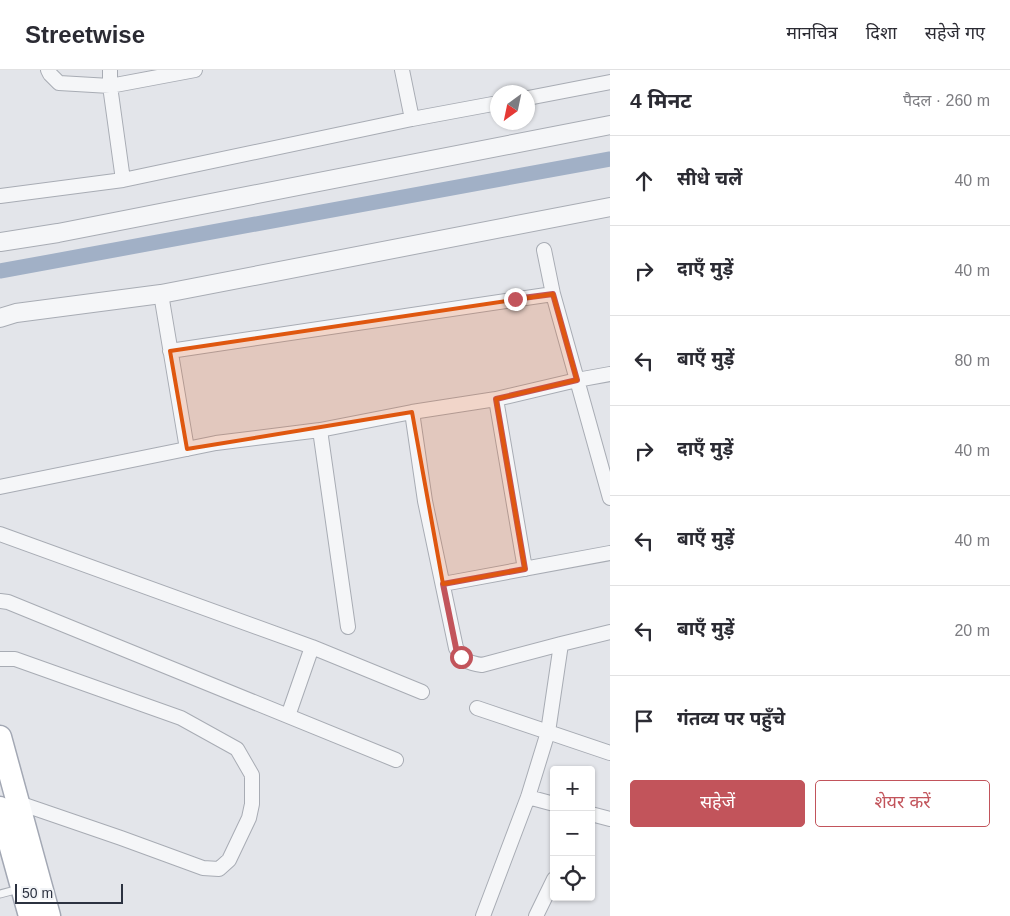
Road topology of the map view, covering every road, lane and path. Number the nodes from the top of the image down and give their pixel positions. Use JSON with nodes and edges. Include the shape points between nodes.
{"nodes":[{"id":1,"x":48,"y":70,"type":"edge"},
{"id":2,"x":110,"y":70,"type":"edge"},
{"id":3,"x":195,"y":70,"type":"edge"},
{"id":4,"x":402,"y":70,"type":"edge"},
{"id":5,"x":610,"y":82,"type":"edge"},
{"id":6,"x":110,"y":86,"type":"junction"},
{"id":7,"x":535,"y":97,"type":"edge"},
{"id":8,"x":490,"y":104,"type":"edge"},
{"id":9,"x":412,"y":119,"type":"junction"},
{"id":10,"x":610,"y":125,"type":"edge"},
{"id":11,"x":123,"y":180,"type":"junction"},
{"id":12,"x":0,"y":196,"type":"edge"},
{"id":13,"x":610,"y":207,"type":"edge"},
{"id":14,"x":0,"y":242,"type":"edge"},
{"id":15,"x":544,"y":250,"type":"dead end"},
{"id":16,"x":161,"y":294,"type":"junction"},
{"id":17,"x":553,"y":294,"type":"junction"},
{"id":18,"x":0,"y":318,"type":"edge"},
{"id":19,"x":170,"y":351,"type":"junction"},
{"id":20,"x":610,"y":374,"type":"edge"},
{"id":21,"x":577,"y":380,"type":"junction"},
{"id":22,"x":496,"y":399,"type":"junction"},
{"id":23,"x":412,"y":412,"type":"junction"},
{"id":24,"x":320,"y":430,"type":"junction"},
{"id":25,"x":187,"y":449,"type":"junction"},
{"id":26,"x":0,"y":487,"type":"edge"},
{"id":27,"x":610,"y":498,"type":"edge"},
{"id":28,"x":0,"y":534,"type":"edge"},
{"id":29,"x":610,"y":553,"type":"edge"},
{"id":30,"x":525,"y":569,"type":"junction"},
{"id":31,"x":443,"y":584,"type":"junction"},
{"id":32,"x":0,"y":601,"type":"edge"},
{"id":33,"x":348,"y":627,"type":"dead end"},
{"id":34,"x":610,"y":632,"type":"edge"},
{"id":35,"x":561,"y":644,"type":"junction"},
{"id":36,"x":312,"y":647,"type":"junction"},
{"id":37,"x":0,"y":659,"type":"edge"},
{"id":38,"x":422,"y":692,"type":"dead end"},
{"id":39,"x":477,"y":708,"type":"dead end"},
{"id":40,"x":288,"y":716,"type":"junction"},
{"id":41,"x":548,"y":732,"type":"junction"},
{"id":42,"x":0,"y":736,"type":"edge"},
{"id":43,"x":610,"y":753,"type":"edge"},
{"id":44,"x":396,"y":760,"type":"dead end"},
{"id":45,"x":528,"y":797,"type":"junction"},
{"id":46,"x":550,"y":803,"type":"edge"},
{"id":47,"x":9,"y":805,"type":"edge"},
{"id":48,"x":595,"y":815,"type":"edge"},
{"id":49,"x":610,"y":819,"type":"edge"},
{"id":50,"x":550,"y":887,"type":"edge"},
{"id":51,"x":22,"y":888,"type":"junction"},
{"id":52,"x":0,"y":894,"type":"edge"},
{"id":53,"x":30,"y":916,"type":"edge"},
{"id":54,"x":49,"y":916,"type":"edge"},
{"id":55,"x":483,"y":916,"type":"edge"},
{"id":56,"x":536,"y":916,"type":"edge"}],
"edges":[{"from":1,"to":6,"type":"street","via":[[59,83]]},
{"from":2,"to":6,"type":"street"},
{"from":3,"to":6,"type":"street"},
{"from":4,"to":9,"type":"street"},
{"from":5,"to":7,"type":"street"},
{"from":6,"to":11,"type":"street"},
{"from":8,"to":9,"type":"street"},
{"from":9,"to":11,"type":"street"},
{"from":10,"to":14,"type":"street"},
{"from":11,"to":12,"type":"street"},
{"from":13,"to":16,"type":"street"},
{"from":15,"to":17,"type":"street"},
{"from":16,"to":18,"type":"street","via":[[16,313]]},
{"from":16,"to":19,"type":"street"},
{"from":17,"to":19,"type":"street"},
{"from":17,"to":21,"type":"street"},
{"from":19,"to":25,"type":"street"},
{"from":20,"to":21,"type":"street"},
{"from":21,"to":22,"type":"street"},
{"from":21,"to":27,"type":"street"},
{"from":22,"to":23,"type":"street"},
{"from":22,"to":30,"type":"street"},
{"from":23,"to":24,"type":"street"},
{"from":23,"to":31,"type":"street","via":[[425,501]]},
{"from":24,"to":25,"type":"street"},
{"from":24,"to":33,"type":"street"},
{"from":25,"to":26,"type":"street"},
{"from":28,"to":36,"type":"street"},
{"from":29,"to":30,"type":"street"},
{"from":30,"to":31,"type":"street"},
{"from":31,"to":35,"type":"street","via":[[456,648],[470,663],[482,665]]},
{"from":32,"to":40,"type":"street"},
{"from":34,"to":35,"type":"street"},
{"from":35,"to":41,"type":"street"},
{"from":36,"to":38,"type":"street"},
{"from":36,"to":40,"type":"street"},
{"from":37,"to":47,"type":"street","via":[[14,659],[180,718],[237,749],[252,775],[249,818],[229,860],[219,869],[203,868],[121,838]]},
{"from":39,"to":41,"type":"street"},
{"from":40,"to":44,"type":"street"},
{"from":41,"to":43,"type":"street"},
{"from":41,"to":45,"type":"street"},
{"from":42,"to":47,"type":"main road"},
{"from":45,"to":46,"type":"street"},
{"from":45,"to":55,"type":"street"},
{"from":47,"to":51,"type":"main road"},
{"from":47,"to":54,"type":"main road"},
{"from":48,"to":49,"type":"street"},
{"from":50,"to":56,"type":"street"},
{"from":51,"to":52,"type":"lane"},
{"from":51,"to":53,"type":"main road"}]}
